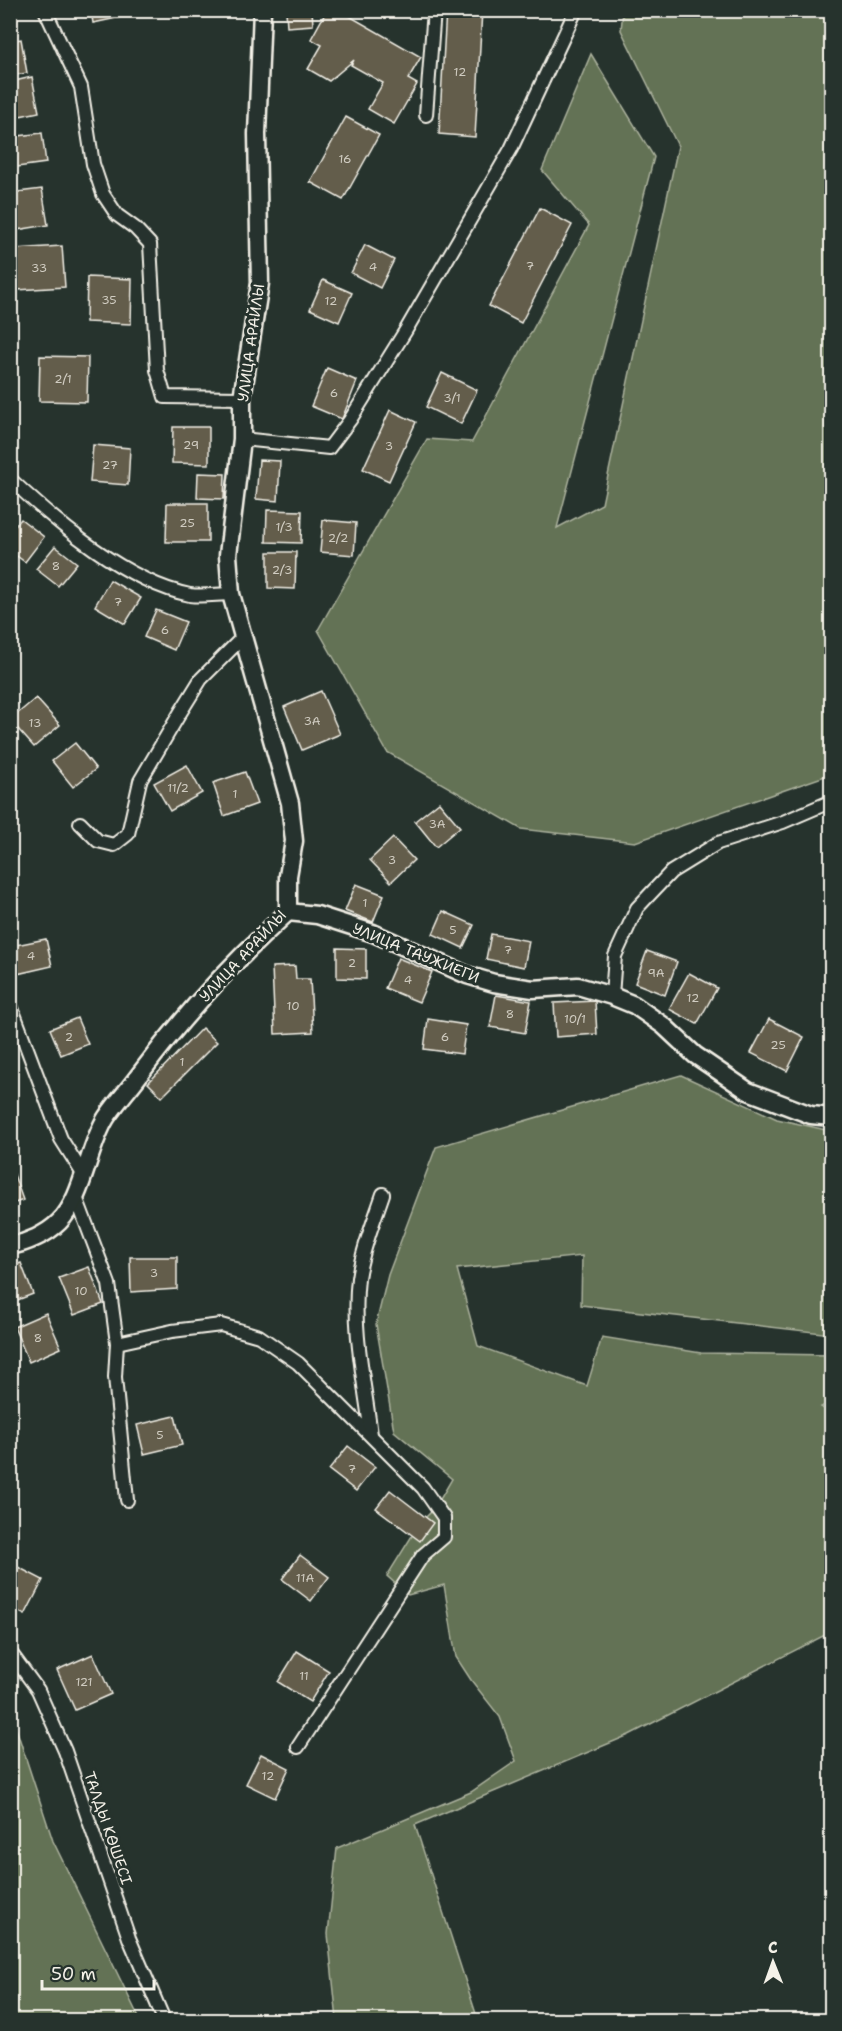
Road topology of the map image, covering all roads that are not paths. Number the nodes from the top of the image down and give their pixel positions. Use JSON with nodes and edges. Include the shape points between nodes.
{"nodes":[{"id":1,"x":45,"y":10,"type":"edge"},
{"id":2,"x":262,"y":10,"type":"edge"},
{"id":3,"x":434,"y":10,"type":"edge"},
{"id":4,"x":576,"y":10,"type":"edge"},
{"id":5,"x":426,"y":115,"type":"dead end"},
{"id":6,"x":242,"y":398,"type":"junction"},
{"id":7,"x":242,"y":440,"type":"junction"},
{"id":8,"x":10,"y":479,"type":"edge"},
{"id":9,"x":231,"y":594,"type":"junction"},
{"id":10,"x":244,"y":636,"type":"junction"},
{"id":11,"x":831,"y":801,"type":"edge"},
{"id":12,"x":80,"y":823,"type":"dead end"},
{"id":13,"x":288,"y":912,"type":"junction"},
{"id":14,"x":612,"y":996,"type":"junction"},
{"id":15,"x":10,"y":1003,"type":"edge"},
{"id":16,"x":831,"y":1117,"type":"edge"},
{"id":17,"x":82,"y":1174,"type":"junction"},
{"id":18,"x":383,"y":1194,"type":"dead end"},
{"id":19,"x":76,"y":1197,"type":"junction"},
{"id":20,"x":10,"y":1246,"type":"edge"},
{"id":21,"x":117,"y":1343,"type":"junction"},
{"id":22,"x":371,"y":1435,"type":"junction"},
{"id":23,"x":127,"y":1500,"type":"dead end"},
{"id":24,"x":10,"y":1652,"type":"edge"},
{"id":25,"x":298,"y":1748,"type":"dead end"},
{"id":26,"x":164,"y":2020,"type":"edge"}],
"edges":[{"from":1,"to":6,"type":"street","via":[[81,87],[93,164],[103,194],[117,215],[150,244],[157,370],[165,397]]},
{"from":2,"to":6,"type":"street","name":"УЛИЦА АРАЙЛЫ","via":[[257,134],[260,283]]},
{"from":3,"to":5,"type":"street"},
{"from":4,"to":7,"type":"street","via":[[511,149],[406,330],[329,448]]},
{"from":6,"to":7,"type":"street","name":"УЛИЦА АРАЙЛЫ"},
{"from":7,"to":9,"type":"street","name":"УЛИЦА АРАЙЛЫ","via":[[228,555]]},
{"from":8,"to":9,"type":"street","via":[[46,512],[138,575],[192,595]]},
{"from":9,"to":10,"type":"street","name":"УЛИЦА АРАЙЛЫ"},
{"from":10,"to":12,"type":"street","via":[[201,679],[167,734],[140,781],[128,834],[114,845],[98,841]]},
{"from":10,"to":13,"type":"street","name":"УЛИЦА АРАЙЛЫ","via":[[290,803],[294,842],[288,876]]},
{"from":11,"to":14,"type":"street","via":[[718,843],[671,872],[637,908],[615,956]]},
{"from":13,"to":14,"type":"street","name":"УЛИЦА ТАУЖИЕГИ","via":[[318,915],[373,933],[494,983],[533,989],[578,986]]},
{"from":13,"to":17,"type":"street","name":"УЛИЦА АРАЙЛЫ","via":[[172,1030],[105,1119]]},
{"from":14,"to":16,"type":"street","name":"УЛИЦА ТАУЖИЕГИ","via":[[642,1010],[695,1055],[748,1091],[811,1115]]},
{"from":15,"to":17,"type":"street","via":[[61,1139]]},
{"from":17,"to":19,"type":"street","name":"УЛИЦА АРАЙЛЫ"},
{"from":18,"to":22,"type":"street","via":[[358,1278],[357,1326]]},
{"from":19,"to":20,"type":"street","name":"УЛИЦА АРАЙЛЫ","via":[[60,1222],[39,1236]]},
{"from":19,"to":21,"type":"street","via":[[109,1284]]},
{"from":21,"to":22,"type":"street","via":[[221,1324],[259,1336],[298,1363]]},
{"from":21,"to":23,"type":"street","via":[[115,1377]]},
{"from":22,"to":25,"type":"street","via":[[423,1488],[444,1518],[444,1537],[423,1555]]},
{"from":24,"to":26,"type":"street","name":"ТАЛДЫ КӨШЕСІ","via":[[38,1690],[65,1750],[129,1938]]}]}
